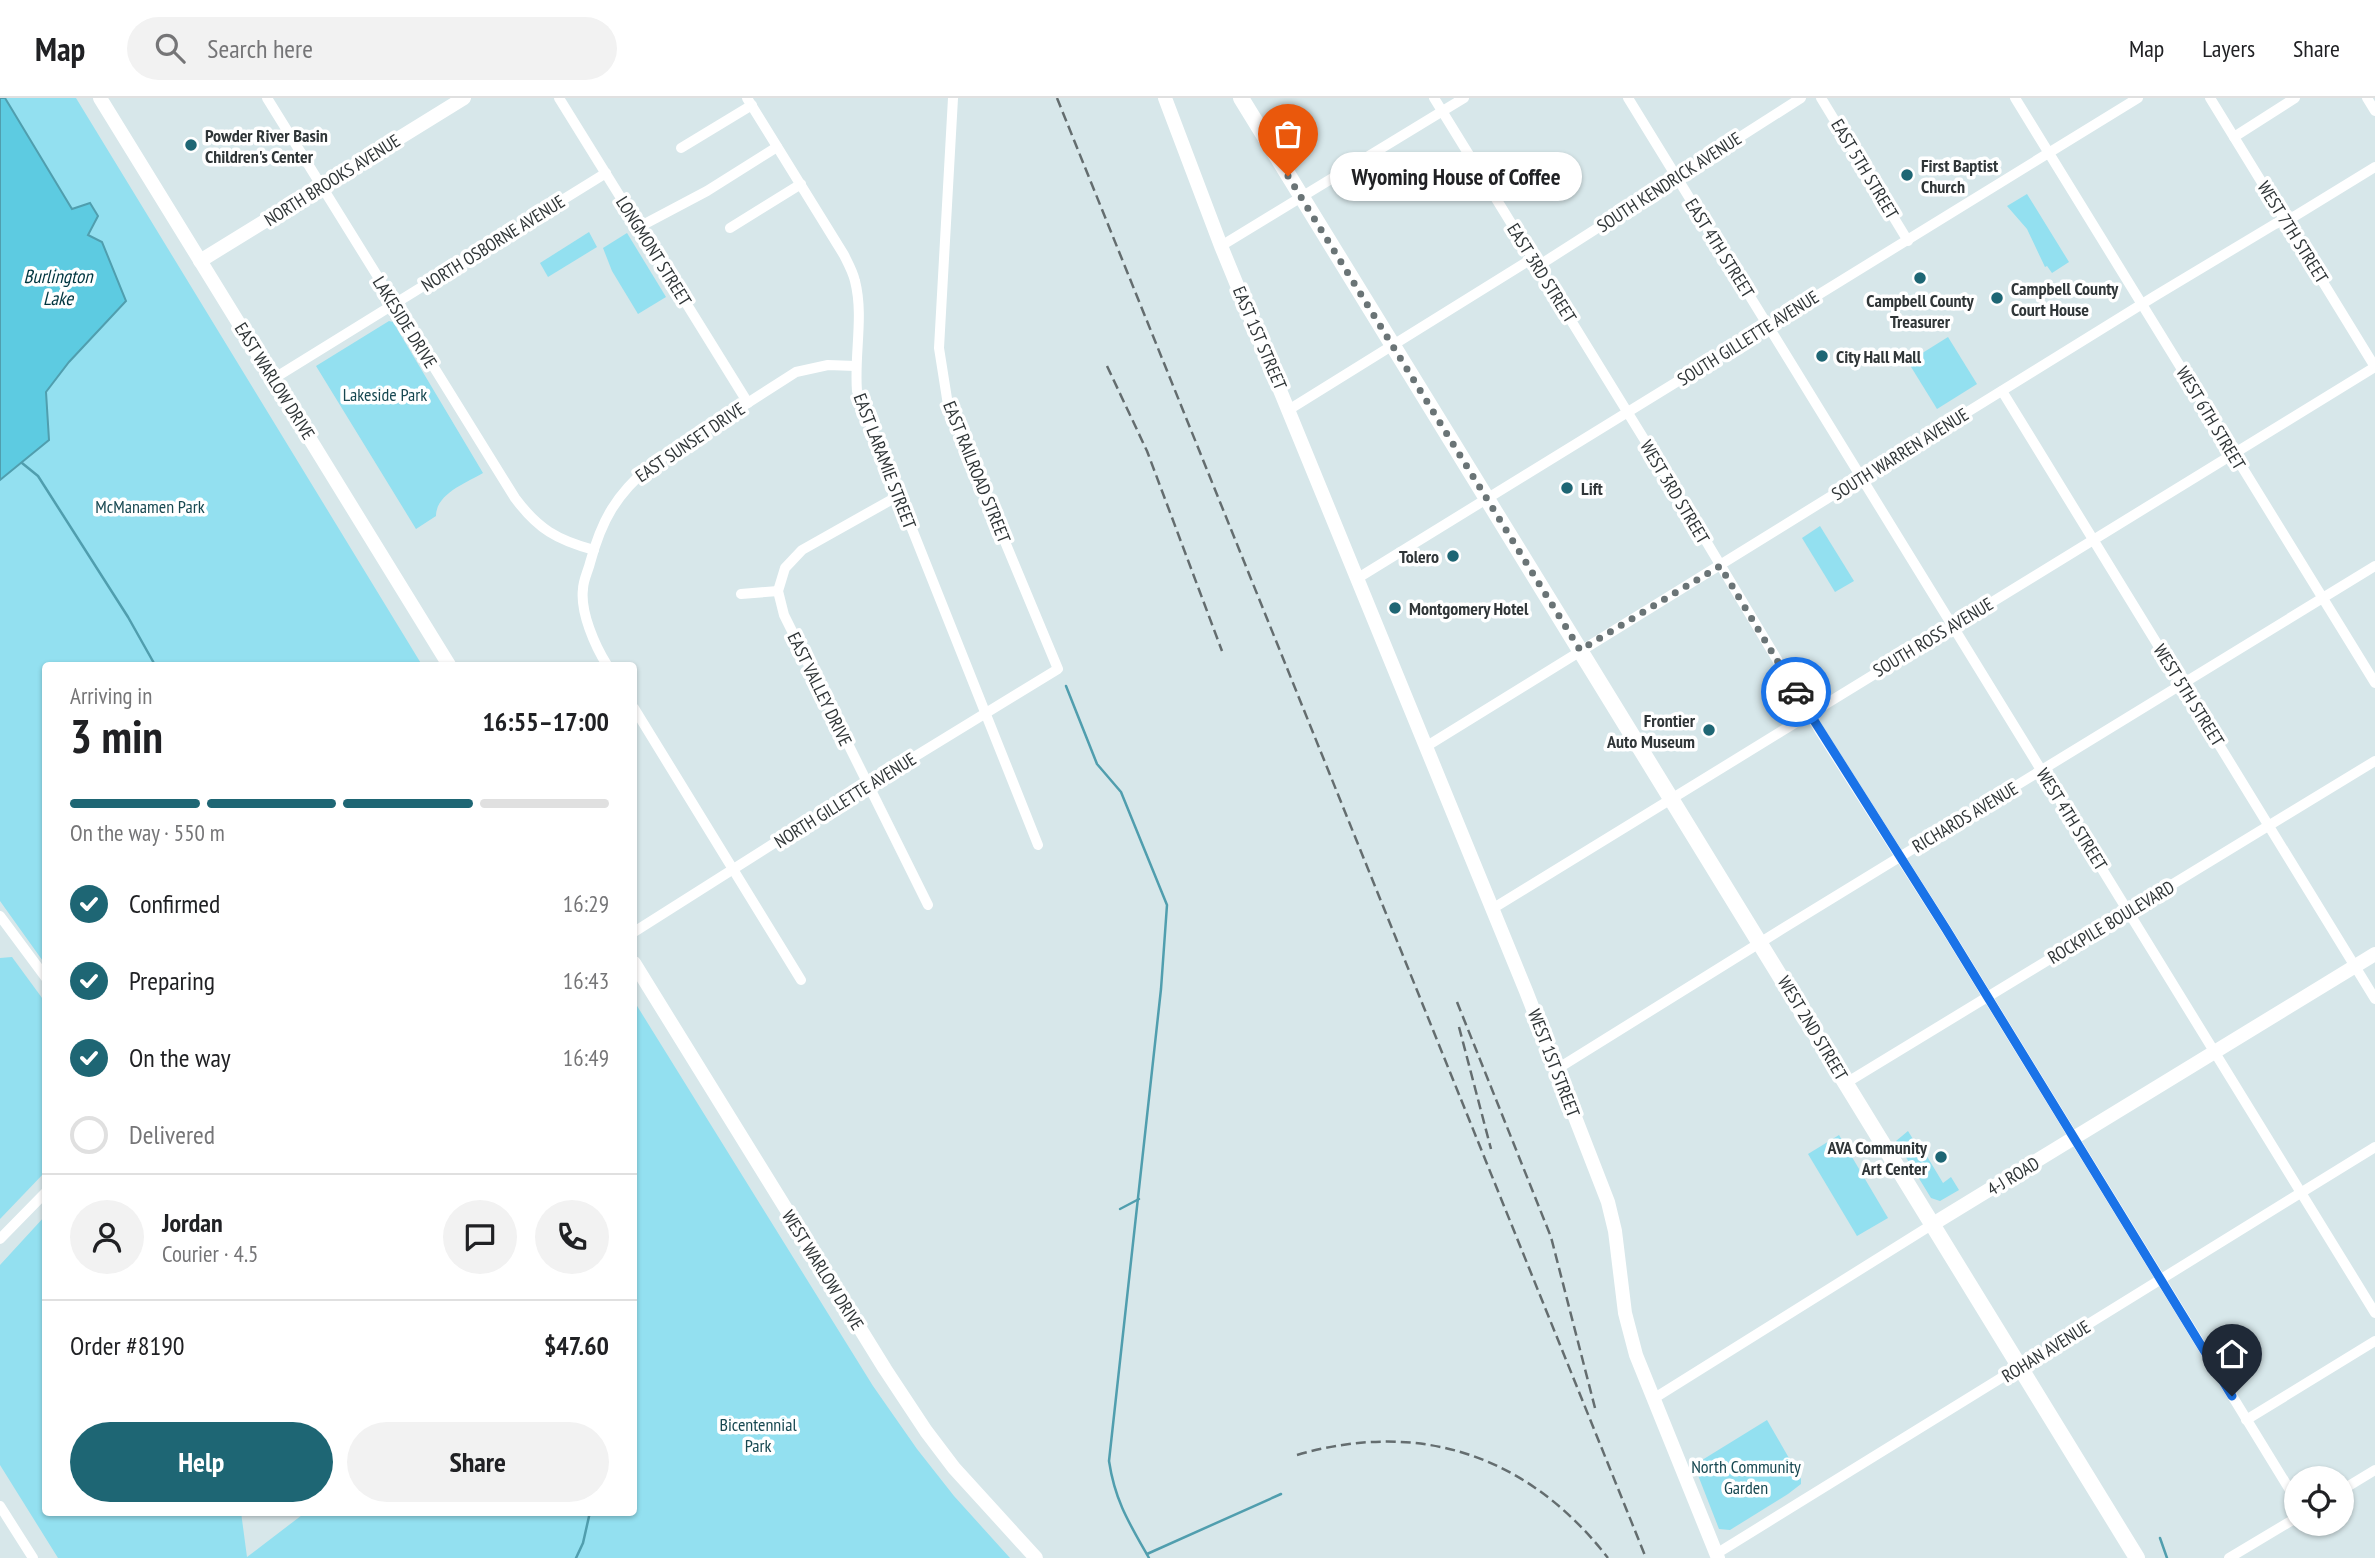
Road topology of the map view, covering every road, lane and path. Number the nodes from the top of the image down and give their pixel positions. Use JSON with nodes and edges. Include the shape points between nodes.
{"nodes":[{"id":1,"x":100,"y":98,"type":"edge"},
{"id":2,"x":267,"y":98,"type":"edge"},
{"id":3,"x":464,"y":98,"type":"edge"},
{"id":4,"x":559,"y":98,"type":"edge"},
{"id":5,"x":953,"y":98,"type":"edge"},
{"id":6,"x":1165,"y":98,"type":"edge"},
{"id":7,"x":1241,"y":98,"type":"edge"},
{"id":8,"x":1434,"y":98,"type":"edge"},
{"id":9,"x":1464,"y":98,"type":"edge"},
{"id":10,"x":1628,"y":98,"type":"edge"},
{"id":11,"x":1801,"y":98,"type":"edge"},
{"id":12,"x":1821,"y":98,"type":"edge"},
{"id":13,"x":2015,"y":98,"type":"edge"},
{"id":14,"x":2138,"y":98,"type":"edge"},
{"id":15,"x":2210,"y":98,"type":"edge"},
{"id":16,"x":2295,"y":98,"type":"edge"},
{"id":17,"x":2367,"y":98,"type":"edge"},
{"id":18,"x":749,"y":101,"type":"edge"},
{"id":19,"x":1442,"y":111,"type":"junction"},
{"id":20,"x":2375,"y":111,"type":"edge"},
{"id":21,"x":2234,"y":137,"type":"junction"},
{"id":22,"x":777,"y":146,"type":"junction"},
{"id":23,"x":681,"y":148,"type":"dead end"},
{"id":24,"x":2048,"y":153,"type":"junction"},
{"id":25,"x":2375,"y":167,"type":"edge"},
{"id":26,"x":606,"y":173,"type":"junction"},
{"id":27,"x":1676,"y":177,"type":"junction"},
{"id":28,"x":800,"y":184,"type":"junction"},
{"id":29,"x":321,"y":187,"type":"junction"},
{"id":30,"x":1301,"y":197,"type":"junction"},
{"id":31,"x":2285,"y":220,"type":"junction"},
{"id":32,"x":639,"y":227,"type":"junction"},
{"id":33,"x":730,"y":228,"type":"dead end"},
{"id":34,"x":1908,"y":241,"type":"junction"},
{"id":35,"x":1221,"y":246,"type":"junction"},
{"id":36,"x":201,"y":261,"type":"junction"},
{"id":37,"x":1535,"y":262,"type":"junction"},
{"id":38,"x":394,"y":304,"type":"junction"},
{"id":39,"x":2142,"y":304,"type":"junction"},
{"id":40,"x":1768,"y":326,"type":"junction"},
{"id":41,"x":1392,"y":346,"type":"junction"},
{"id":42,"x":855,"y":366,"type":"junction"},
{"id":43,"x":2375,"y":367,"type":"edge"},
{"id":44,"x":273,"y":379,"type":"junction"},
{"id":45,"x":2002,"y":391,"type":"junction"},
{"id":46,"x":748,"y":403,"type":"junction"},
{"id":47,"x":1290,"y":409,"type":"junction"},
{"id":48,"x":1627,"y":412,"type":"junction"},
{"id":49,"x":2233,"y":454,"type":"junction"},
{"id":50,"x":1862,"y":478,"type":"junction"},
{"id":51,"x":898,"y":496,"type":"junction"},
{"id":52,"x":1486,"y":499,"type":"junction"},
{"id":53,"x":2093,"y":539,"type":"junction"},
{"id":54,"x":594,"y":550,"type":"junction"},
{"id":55,"x":1720,"y":566,"type":"junction"},
{"id":56,"x":2375,"y":566,"type":"edge"},
{"id":57,"x":1358,"y":578,"type":"junction"},
{"id":58,"x":778,"y":591,"type":"junction"},
{"id":59,"x":741,"y":594,"type":"dead end"},
{"id":60,"x":2323,"y":599,"type":"junction"},
{"id":61,"x":1952,"y":625,"type":"junction"},
{"id":62,"x":1580,"y":650,"type":"junction"},
{"id":63,"x":447,"y":662,"type":"edge"},
{"id":64,"x":606,"y":662,"type":"edge"},
{"id":65,"x":1058,"y":669,"type":"joint"},
{"id":66,"x":2375,"y":683,"type":"edge"},
{"id":67,"x":2183,"y":685,"type":"junction"},
{"id":68,"x":637,"y":713,"type":"edge"},
{"id":69,"x":986,"y":713,"type":"junction"},
{"id":70,"x":1809,"y":713,"type":"junction"},
{"id":71,"x":1427,"y":746,"type":"junction"},
{"id":72,"x":2375,"y":761,"type":"edge"},
{"id":73,"x":2042,"y":770,"type":"junction"},
{"id":74,"x":867,"y":785,"type":"junction"},
{"id":75,"x":1671,"y":799,"type":"junction"},
{"id":76,"x":2269,"y":825,"type":"junction"},
{"id":77,"x":1038,"y":845,"type":"dead end"},
{"id":78,"x":1900,"y":856,"type":"junction"},
{"id":79,"x":733,"y":870,"type":"junction"},
{"id":80,"x":928,"y":905,"type":"dead end"},
{"id":81,"x":1492,"y":909,"type":"junction"},
{"id":82,"x":2129,"y":912,"type":"junction"},
{"id":83,"x":0,"y":916,"type":"edge"},
{"id":84,"x":637,"y":930,"type":"edge"},
{"id":85,"x":1761,"y":943,"type":"junction"},
{"id":86,"x":2375,"y":954,"type":"edge"},
{"id":87,"x":2355,"y":966,"type":"junction"},
{"id":88,"x":637,"y":968,"type":"edge"},
{"id":89,"x":42,"y":973,"type":"edge"},
{"id":90,"x":801,"y":980,"type":"dead end"},
{"id":91,"x":1987,"y":997,"type":"junction"},
{"id":92,"x":2375,"y":999,"type":"edge"},
{"id":93,"x":2215,"y":1052,"type":"junction"},
{"id":94,"x":1557,"y":1069,"type":"junction"},
{"id":95,"x":1846,"y":1083,"type":"junction"},
{"id":96,"x":2074,"y":1139,"type":"junction"},
{"id":97,"x":2375,"y":1147,"type":"edge"},
{"id":98,"x":2301,"y":1193,"type":"junction"},
{"id":99,"x":42,"y":1196,"type":"edge"},
{"id":100,"x":1933,"y":1224,"type":"junction"},
{"id":101,"x":0,"y":1238,"type":"edge"},
{"id":102,"x":2160,"y":1280,"type":"junction"},
{"id":103,"x":2375,"y":1313,"type":"edge"},
{"id":104,"x":2375,"y":1341,"type":"edge"},
{"id":105,"x":2020,"y":1367,"type":"junction"},
{"id":106,"x":1653,"y":1399,"type":"junction"},
{"id":107,"x":2246,"y":1420,"type":"junction"},
{"id":108,"x":2375,"y":1470,"type":"edge"},
{"id":109,"x":2284,"y":1481,"type":"edge"},
{"id":110,"x":2354,"y":1483,"type":"edge"},
{"id":111,"x":0,"y":1506,"type":"edge"},
{"id":112,"x":2284,"y":1525,"type":"edge"},
{"id":113,"x":1717,"y":1556,"type":"edge"},
{"id":114,"x":33,"y":1558,"type":"edge"},
{"id":115,"x":1036,"y":1558,"type":"edge"},
{"id":116,"x":2137,"y":1558,"type":"edge"},
{"id":117,"x":2229,"y":1558,"type":"edge"}],
"edges":[{"from":1,"to":36,"type":"street","name":"EAST WARLOW DRIVE"},
{"from":2,"to":29,"type":"street","name":"LAKESIDE DRIVE"},
{"from":3,"to":29,"type":"street","name":"NORTH BROOKS AVENUE"},
{"from":4,"to":26,"type":"street","name":"LONGMONT STREET"},
{"from":5,"to":65,"type":"street","name":"EAST RAILROAD STREET","via":[[939,348],[948,405]]},
{"from":6,"to":35,"type":"street","name":"EAST 1ST STREET"},
{"from":7,"to":30,"type":"main road","name":"WEST 2ND STREET"},
{"from":8,"to":19,"type":"street","name":"EAST 3RD STREET"},
{"from":9,"to":19,"type":"street"},
{"from":10,"to":27,"type":"street","name":"EAST 4TH STREET"},
{"from":11,"to":27,"type":"street","name":"SOUTH KENDRICK AVENUE"},
{"from":12,"to":34,"type":"street","name":"EAST 5TH STREET"},
{"from":13,"to":24,"type":"street","name":"WEST 6TH STREET"},
{"from":14,"to":24,"type":"street","name":"SOUTH GILLETTE AVENUE"},
{"from":15,"to":21,"type":"street","name":"WEST 7TH STREET"},
{"from":16,"to":21,"type":"street"},
{"from":17,"to":20,"type":"street"},
{"from":18,"to":22,"type":"street","name":"EAST LARAMIE STREET"},
{"from":18,"to":23,"type":"street"},
{"from":19,"to":30,"type":"street"},
{"from":19,"to":37,"type":"street","name":"EAST 3RD STREET"},
{"from":21,"to":31,"type":"street","name":"WEST 7TH STREET"},
{"from":22,"to":28,"type":"street","name":"EAST LARAMIE STREET"},
{"from":22,"to":32,"type":"street"},
{"from":24,"to":34,"type":"street","name":"SOUTH GILLETTE AVENUE"},
{"from":24,"to":39,"type":"street","name":"WEST 6TH STREET"},
{"from":25,"to":31,"type":"street","name":"SOUTH WARREN AVENUE"},
{"from":26,"to":32,"type":"street","name":"LONGMONT STREET"},
{"from":26,"to":38,"type":"street","name":"NORTH OSBORNE AVENUE"},
{"from":27,"to":37,"type":"street","name":"SOUTH KENDRICK AVENUE"},
{"from":27,"to":40,"type":"street","name":"EAST 4TH STREET"},
{"from":28,"to":33,"type":"street"},
{"from":28,"to":42,"type":"street","name":"EAST LARAMIE STREET","via":[[855,280]]},
{"from":29,"to":36,"type":"street","name":"NORTH BROOKS AVENUE"},
{"from":29,"to":38,"type":"street","name":"LAKESIDE DRIVE"},
{"from":30,"to":35,"type":"street"},
{"from":30,"to":41,"type":"main road","name":"WEST 2ND STREET"},
{"from":31,"to":39,"type":"street","name":"SOUTH WARREN AVENUE"},
{"from":31,"to":43,"type":"street","name":"WEST 7TH STREET"},
{"from":32,"to":46,"type":"street","name":"LONGMONT STREET"},
{"from":34,"to":40,"type":"street","name":"SOUTH GILLETTE AVENUE"},
{"from":35,"to":47,"type":"street","name":"EAST 1ST STREET"},
{"from":36,"to":44,"type":"street","name":"EAST WARLOW DRIVE"},
{"from":37,"to":41,"type":"street","name":"SOUTH KENDRICK AVENUE"},
{"from":37,"to":48,"type":"street","name":"EAST 3RD STREET"},
{"from":38,"to":44,"type":"street","name":"NORTH OSBORNE AVENUE"},
{"from":38,"to":54,"type":"street","name":"LAKESIDE DRIVE","via":[[528,517],[561,539]]},
{"from":39,"to":45,"type":"street","name":"SOUTH WARREN AVENUE"},
{"from":39,"to":49,"type":"street","name":"WEST 6TH STREET"},
{"from":40,"to":48,"type":"street","name":"SOUTH GILLETTE AVENUE"},
{"from":40,"to":50,"type":"street","name":"WEST 4TH STREET"},
{"from":41,"to":47,"type":"street","name":"SOUTH KENDRICK AVENUE"},
{"from":41,"to":52,"type":"main road","name":"WEST 2ND STREET"},
{"from":42,"to":46,"type":"street","name":"EAST SUNSET DRIVE","via":[[828,365],[796,372]]},
{"from":42,"to":51,"type":"street","name":"EAST LARAMIE STREET","via":[[857,391]]},
{"from":43,"to":49,"type":"street","name":"SOUTH ROSS AVENUE"},
{"from":44,"to":63,"type":"street","name":"EAST WARLOW DRIVE"},
{"from":45,"to":50,"type":"street","name":"SOUTH WARREN AVENUE"},
{"from":45,"to":53,"type":"street","name":"WEST 5TH STREET"},
{"from":46,"to":54,"type":"street","name":"EAST SUNSET DRIVE","via":[[651,465],[631,483],[613,505]]},
{"from":47,"to":57,"type":"street","name":"EAST 1ST STREET"},
{"from":48,"to":52,"type":"street","name":"SOUTH GILLETTE AVENUE"},
{"from":48,"to":55,"type":"street","name":"WEST 3RD STREET"},
{"from":49,"to":53,"type":"street","name":"SOUTH ROSS AVENUE"},
{"from":49,"to":60,"type":"street","name":"WEST 6TH STREET"},
{"from":50,"to":55,"type":"street","name":"SOUTH WARREN AVENUE"},
{"from":50,"to":61,"type":"street","name":"WEST 4TH STREET"},
{"from":51,"to":58,"type":"street","via":[[802,550],[785,568]]},
{"from":51,"to":69,"type":"street","name":"EAST LARAMIE STREET"},
{"from":52,"to":57,"type":"street","name":"SOUTH GILLETTE AVENUE"},
{"from":52,"to":62,"type":"main road","name":"WEST 2ND STREET"},
{"from":53,"to":61,"type":"street","name":"SOUTH ROSS AVENUE"},
{"from":53,"to":67,"type":"street","name":"WEST 5TH STREET"},
{"from":54,"to":64,"type":"street","name":"EAST SUNSET DRIVE","via":[[582,590],[588,624]]},
{"from":55,"to":62,"type":"street","name":"SOUTH WARREN AVENUE"},
{"from":55,"to":70,"type":"street","name":"WEST 3RD STREET"},
{"from":56,"to":60,"type":"street","name":"RICHARDS AVENUE"},
{"from":57,"to":71,"type":"street","name":"WEST 1ST STREET"},
{"from":58,"to":59,"type":"street"},
{"from":58,"to":74,"type":"street","name":"EAST VALLEY DRIVE","via":[[784,615]]},
{"from":60,"to":66,"type":"street","name":"WEST 6TH STREET"},
{"from":60,"to":67,"type":"street","name":"RICHARDS AVENUE"},
{"from":61,"to":70,"type":"street","name":"SOUTH ROSS AVENUE"},
{"from":61,"to":73,"type":"street","name":"WEST 4TH STREET"},
{"from":62,"to":71,"type":"street","name":"SOUTH WARREN AVENUE"},
{"from":62,"to":75,"type":"main road","name":"WEST 2ND STREET"},
{"from":65,"to":69,"type":"street","name":"NORTH GILLETTE AVENUE"},
{"from":67,"to":73,"type":"street","name":"RICHARDS AVENUE"},
{"from":67,"to":76,"type":"street","name":"WEST 5TH STREET"},
{"from":68,"to":79,"type":"street"},
{"from":69,"to":74,"type":"street","name":"NORTH GILLETTE AVENUE"},
{"from":69,"to":77,"type":"street","name":"EAST LARAMIE STREET"},
{"from":70,"to":75,"type":"street","name":"SOUTH ROSS AVENUE"},
{"from":70,"to":78,"type":"street","name":"WEST 3RD STREET"},
{"from":71,"to":81,"type":"street","name":"WEST 1ST STREET"},
{"from":72,"to":76,"type":"street","name":"ROCKPILE BOULEVARD"},
{"from":73,"to":78,"type":"street","name":"RICHARDS AVENUE"},
{"from":73,"to":82,"type":"street","name":"WEST 4TH STREET"},
{"from":74,"to":79,"type":"street","name":"NORTH GILLETTE AVENUE"},
{"from":74,"to":80,"type":"street","name":"EAST VALLEY DRIVE"},
{"from":75,"to":81,"type":"street","name":"SOUTH ROSS AVENUE"},
{"from":75,"to":85,"type":"main road","name":"WEST 2ND STREET"},
{"from":76,"to":82,"type":"street","name":"ROCKPILE BOULEVARD"},
{"from":76,"to":87,"type":"street","name":"WEST 5TH STREET"},
{"from":78,"to":85,"type":"street","name":"RICHARDS AVENUE"},
{"from":78,"to":91,"type":"street","name":"WEST 3RD STREET"},
{"from":79,"to":84,"type":"street","name":"NORTH GILLETTE AVENUE"},
{"from":79,"to":90,"type":"street"},
{"from":81,"to":94,"type":"street","name":"WEST 1ST STREET"},
{"from":82,"to":91,"type":"street","name":"ROCKPILE BOULEVARD"},
{"from":82,"to":93,"type":"street","name":"WEST 4TH STREET"},
{"from":83,"to":89,"type":"street"},
{"from":85,"to":94,"type":"street","name":"RICHARDS AVENUE"},
{"from":85,"to":95,"type":"main road","name":"WEST 2ND STREET"},
{"from":86,"to":87,"type":"street","name":"4-J ROAD"},
{"from":87,"to":92,"type":"street","name":"WEST 5TH STREET"},
{"from":87,"to":93,"type":"street","name":"4-J ROAD"},
{"from":88,"to":115,"type":"street","name":"WEST WARLOW DRIVE","via":[[926,1431]]},
{"from":91,"to":95,"type":"street","name":"ROCKPILE BOULEVARD"},
{"from":91,"to":96,"type":"street","name":"WEST 3RD STREET"},
{"from":93,"to":96,"type":"street","name":"4-J ROAD"},
{"from":93,"to":98,"type":"street","name":"WEST 4TH STREET"},
{"from":94,"to":106,"type":"street","name":"WEST 1ST STREET","via":[[1608,1202],[1630,1336]]},
{"from":95,"to":100,"type":"main road","name":"WEST 2ND STREET"},
{"from":96,"to":100,"type":"street","name":"4-J ROAD"},
{"from":96,"to":102,"type":"street","name":"WEST 3RD STREET"},
{"from":97,"to":98,"type":"street","name":"ROHAN AVENUE"},
{"from":98,"to":102,"type":"street","name":"ROHAN AVENUE"},
{"from":98,"to":103,"type":"street","name":"WEST 4TH STREET"},
{"from":99,"to":101,"type":"street"},
{"from":100,"to":105,"type":"main road","name":"WEST 2ND STREET"},
{"from":100,"to":106,"type":"street","name":"4-J ROAD"},
{"from":102,"to":105,"type":"street","name":"ROHAN AVENUE"},
{"from":102,"to":107,"type":"street","name":"WEST 3RD STREET"},
{"from":104,"to":107,"type":"street"},
{"from":105,"to":113,"type":"street","name":"ROHAN AVENUE"},
{"from":105,"to":116,"type":"main road","name":"WEST 2ND STREET"},
{"from":106,"to":113,"type":"street","name":"WEST 1ST STREET"},
{"from":107,"to":109,"type":"street","name":"WEST 3RD STREET"},
{"from":108,"to":110,"type":"street"},
{"from":111,"to":114,"type":"street"},
{"from":112,"to":117,"type":"street"}]}
